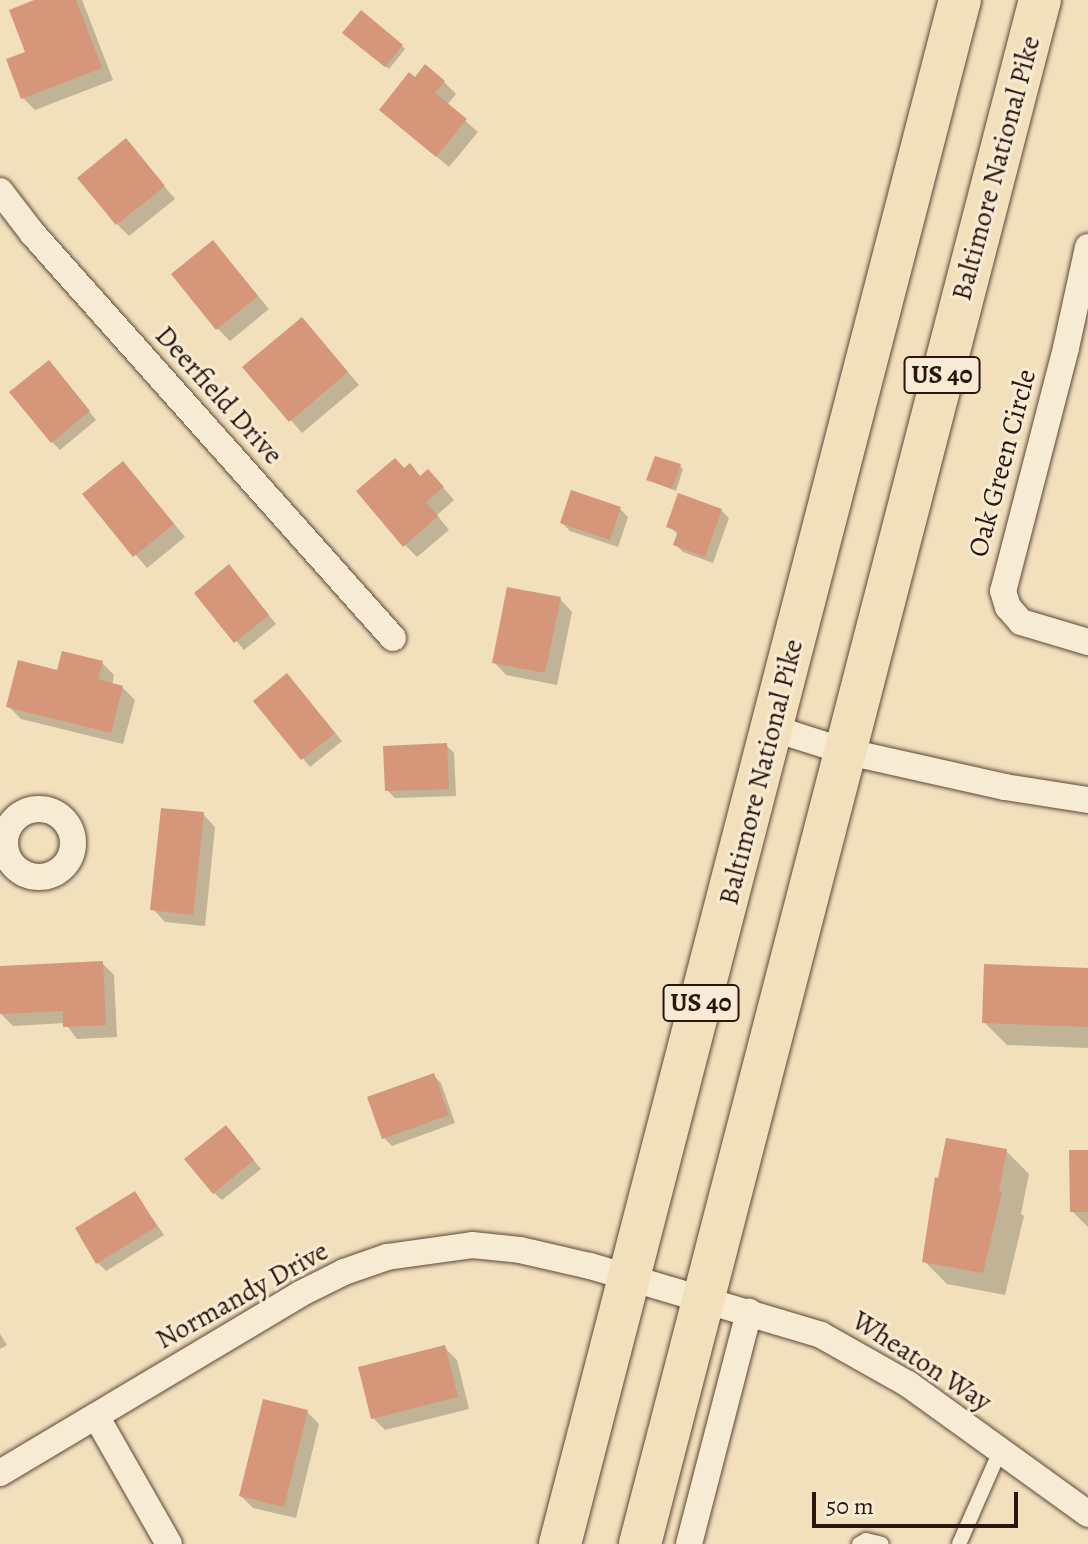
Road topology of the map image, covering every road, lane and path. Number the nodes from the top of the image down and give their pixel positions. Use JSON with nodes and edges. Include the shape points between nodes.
{"nodes":[{"id":1,"x":960,"y":0,"type":"edge"},
{"id":2,"x":1040,"y":0,"type":"edge"},
{"id":3,"x":0,"y":191,"type":"edge"},
{"id":4,"x":1088,"y":247,"type":"edge"},
{"id":5,"x":393,"y":638,"type":"dead end"},
{"id":6,"x":1088,"y":642,"type":"edge"},
{"id":7,"x":772,"y":728,"type":"junction"},
{"id":8,"x":844,"y":751,"type":"junction"},
{"id":9,"x":1088,"y":800,"type":"edge"},
{"id":10,"x":630,"y":1278,"type":"junction"},
{"id":11,"x":702,"y":1298,"type":"junction"},
{"id":12,"x":749,"y":1312,"type":"junction"},
{"id":13,"x":96,"y":1416,"type":"junction"},
{"id":14,"x":1000,"y":1451,"type":"junction"},
{"id":15,"x":0,"y":1473,"type":"edge"},
{"id":16,"x":1088,"y":1514,"type":"edge"},
{"id":17,"x":169,"y":1544,"type":"edge"},
{"id":18,"x":560,"y":1544,"type":"edge"},
{"id":19,"x":640,"y":1544,"type":"edge"},
{"id":20,"x":689,"y":1544,"type":"edge"},
{"id":21,"x":859,"y":1544,"type":"edge"},
{"id":22,"x":882,"y":1544,"type":"edge"},
{"id":23,"x":959,"y":1544,"type":"edge"}],
"edges":[{"from":1,"to":7,"type":"main road","name":"Baltimore National Pike","number":"US 40"},
{"from":2,"to":8,"type":"main road","name":"Baltimore National Pike","number":"US 40"},
{"from":3,"to":5,"type":"street","name":"Deerfield Drive"},
{"from":4,"to":6,"type":"street","name":"Oak Green Circle","via":[[1003,591],[1021,622]]},
{"from":7,"to":8,"type":"street"},
{"from":7,"to":10,"type":"main road","name":"Baltimore National Pike","number":"US 40"},
{"from":8,"to":9,"type":"street"},
{"from":8,"to":11,"type":"main road","name":"Baltimore National Pike","number":"US 40"},
{"from":10,"to":11,"type":"street","name":"Normandy Drive"},
{"from":10,"to":13,"type":"street","name":"Normandy Drive","via":[[520,1250],[472,1245],[387,1257],[300,1294]]},
{"from":10,"to":18,"type":"main road","name":"Baltimore National Pike","number":"US 40"},
{"from":11,"to":12,"type":"street","name":"Wheaton Way"},
{"from":11,"to":19,"type":"main road","name":"Baltimore National Pike","number":"US 40"},
{"from":12,"to":14,"type":"street","name":"Wheaton Way","via":[[821,1335],[862,1355]]},
{"from":12,"to":20,"type":"street"},
{"from":13,"to":15,"type":"street","name":"Normandy Drive"},
{"from":13,"to":17,"type":"street"},
{"from":14,"to":16,"type":"street","name":"Wheaton Way"},
{"from":14,"to":23,"type":"lane"},
{"from":21,"to":22,"type":"lane"}]}
